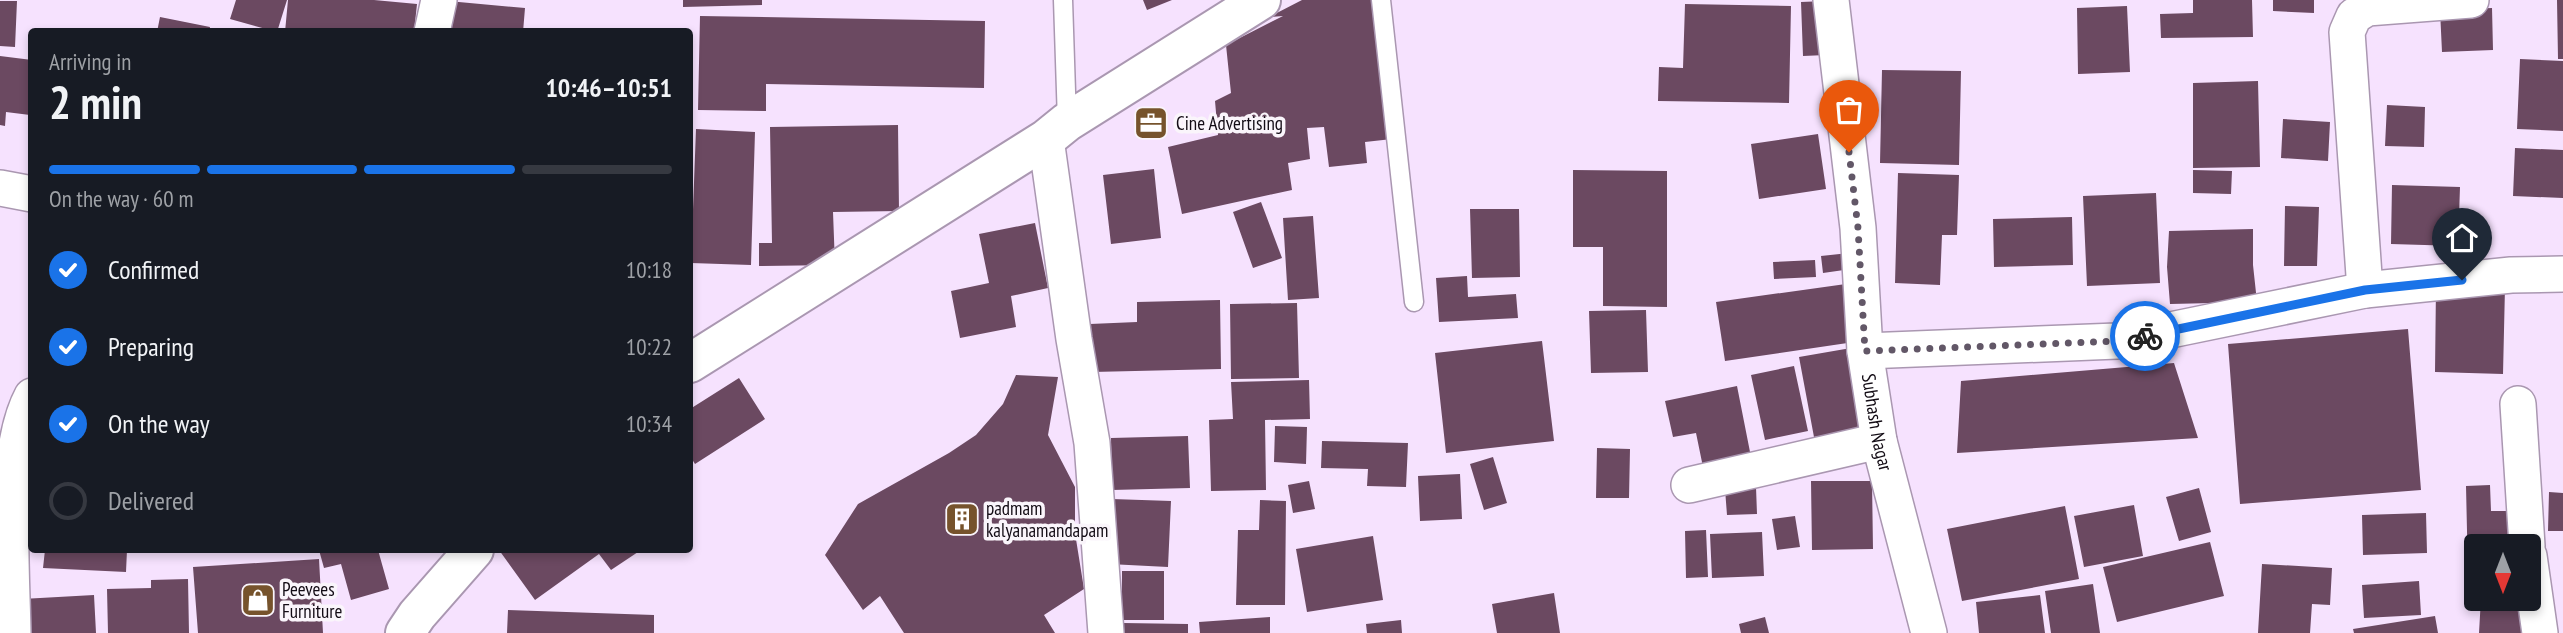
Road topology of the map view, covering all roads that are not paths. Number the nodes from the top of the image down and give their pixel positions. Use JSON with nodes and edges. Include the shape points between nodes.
{"nodes":[{"id":1,"x":439,"y":0,"type":"edge"},
{"id":2,"x":1063,"y":0,"type":"edge"},
{"id":3,"x":1261,"y":0,"type":"edge"},
{"id":4,"x":1381,"y":0,"type":"edge"},
{"id":5,"x":1831,"y":0,"type":"edge"},
{"id":6,"x":2471,"y":0,"type":"edge"},
{"id":7,"x":433,"y":28,"type":"edge"},
{"id":8,"x":1056,"y":131,"type":"junction"},
{"id":9,"x":0,"y":188,"type":"edge"},
{"id":10,"x":28,"y":193,"type":"edge"},
{"id":11,"x":2563,"y":274,"type":"edge"},
{"id":12,"x":2365,"y":290,"type":"junction"},
{"id":13,"x":1415,"y":302,"type":"dead end"},
{"id":14,"x":1865,"y":351,"type":"junction"},
{"id":15,"x":693,"y":361,"type":"edge"},
{"id":16,"x":2518,"y":404,"type":"dead end"},
{"id":17,"x":28,"y":408,"type":"edge"},
{"id":18,"x":1879,"y":441,"type":"junction"},
{"id":19,"x":1689,"y":485,"type":"dead end"},
{"id":20,"x":2526,"y":534,"type":"edge"},
{"id":21,"x":471,"y":553,"type":"edge"},
{"id":22,"x":2537,"y":611,"type":"edge"},
{"id":23,"x":13,"y":633,"type":"edge"},
{"id":24,"x":405,"y":633,"type":"edge"},
{"id":25,"x":1106,"y":633,"type":"edge"},
{"id":26,"x":1929,"y":633,"type":"edge"},
{"id":27,"x":2540,"y":633,"type":"edge"}],
"edges":[{"from":1,"to":7,"type":"street"},
{"from":2,"to":8,"type":"lane"},
{"from":3,"to":8,"type":"main road"},
{"from":4,"to":13,"type":"lane"},
{"from":5,"to":14,"type":"street","name":"Subhash Nagar","via":[[1858,228]]},
{"from":6,"to":12,"type":"street","via":[[2367,8],[2354,16],[2347,32]]},
{"from":8,"to":15,"type":"main road"},
{"from":8,"to":25,"type":"street","via":[[1072,326],[1092,443]]},
{"from":9,"to":10,"type":"street"},
{"from":11,"to":12,"type":"street"},
{"from":12,"to":14,"type":"street","via":[[2117,341]]},
{"from":14,"to":18,"type":"street","name":"Subhash Nagar"},
{"from":16,"to":20,"type":"street"},
{"from":17,"to":23,"type":"street","via":[[15,448]]},
{"from":18,"to":19,"type":"street"},
{"from":18,"to":26,"type":"street","name":"Subhash Nagar"},
{"from":21,"to":24,"type":"main road"},
{"from":22,"to":27,"type":"street"}]}
